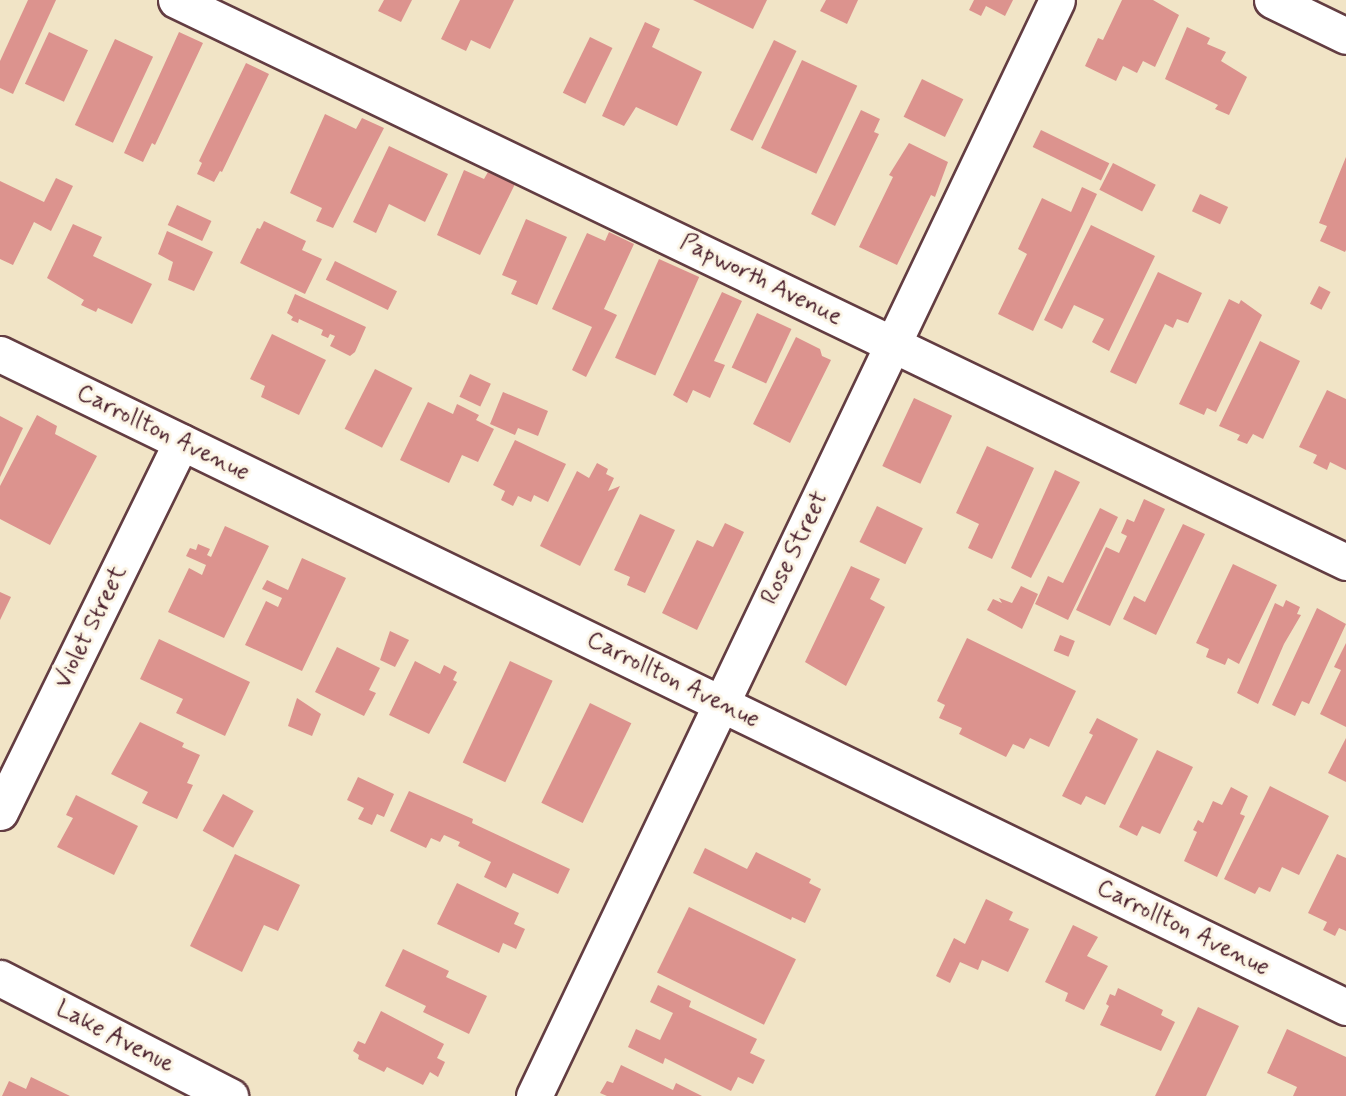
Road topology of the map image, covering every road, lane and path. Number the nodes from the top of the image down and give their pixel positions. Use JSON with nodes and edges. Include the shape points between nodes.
{"nodes":[{"id":1,"x":176,"y":0,"type":"edge"},
{"id":2,"x":1057,"y":0,"type":"edge"},
{"id":3,"x":1272,"y":0,"type":"edge"},
{"id":4,"x":1346,"y":36,"type":"edge"},
{"id":5,"x":893,"y":344,"type":"junction"},
{"id":6,"x":0,"y":354,"type":"edge"},
{"id":7,"x":181,"y":442,"type":"junction"},
{"id":8,"x":1346,"y":562,"type":"edge"},
{"id":9,"x":721,"y":703,"type":"junction"},
{"id":10,"x":0,"y":813,"type":"edge"},
{"id":11,"x":0,"y":978,"type":"edge"},
{"id":12,"x":1346,"y":1007,"type":"edge"},
{"id":13,"x":230,"y":1096,"type":"edge"},
{"id":14,"x":534,"y":1096,"type":"edge"}],
"edges":[{"from":1,"to":5,"type":"street","name":"Papworth Avenue"},
{"from":2,"to":5,"type":"street","name":"Rose Street"},
{"from":3,"to":4,"type":"street"},
{"from":5,"to":8,"type":"street","name":"Papworth Avenue"},
{"from":5,"to":9,"type":"street","name":"Rose Street"},
{"from":6,"to":7,"type":"street","name":"Carrollton Avenue"},
{"from":7,"to":9,"type":"street","name":"Carrollton Avenue"},
{"from":7,"to":10,"type":"street","name":"Violet Street"},
{"from":9,"to":12,"type":"street","name":"Carrollton Avenue"},
{"from":9,"to":14,"type":"street","name":"Rose Street"},
{"from":11,"to":13,"type":"street","name":"Lake Avenue"}]}
